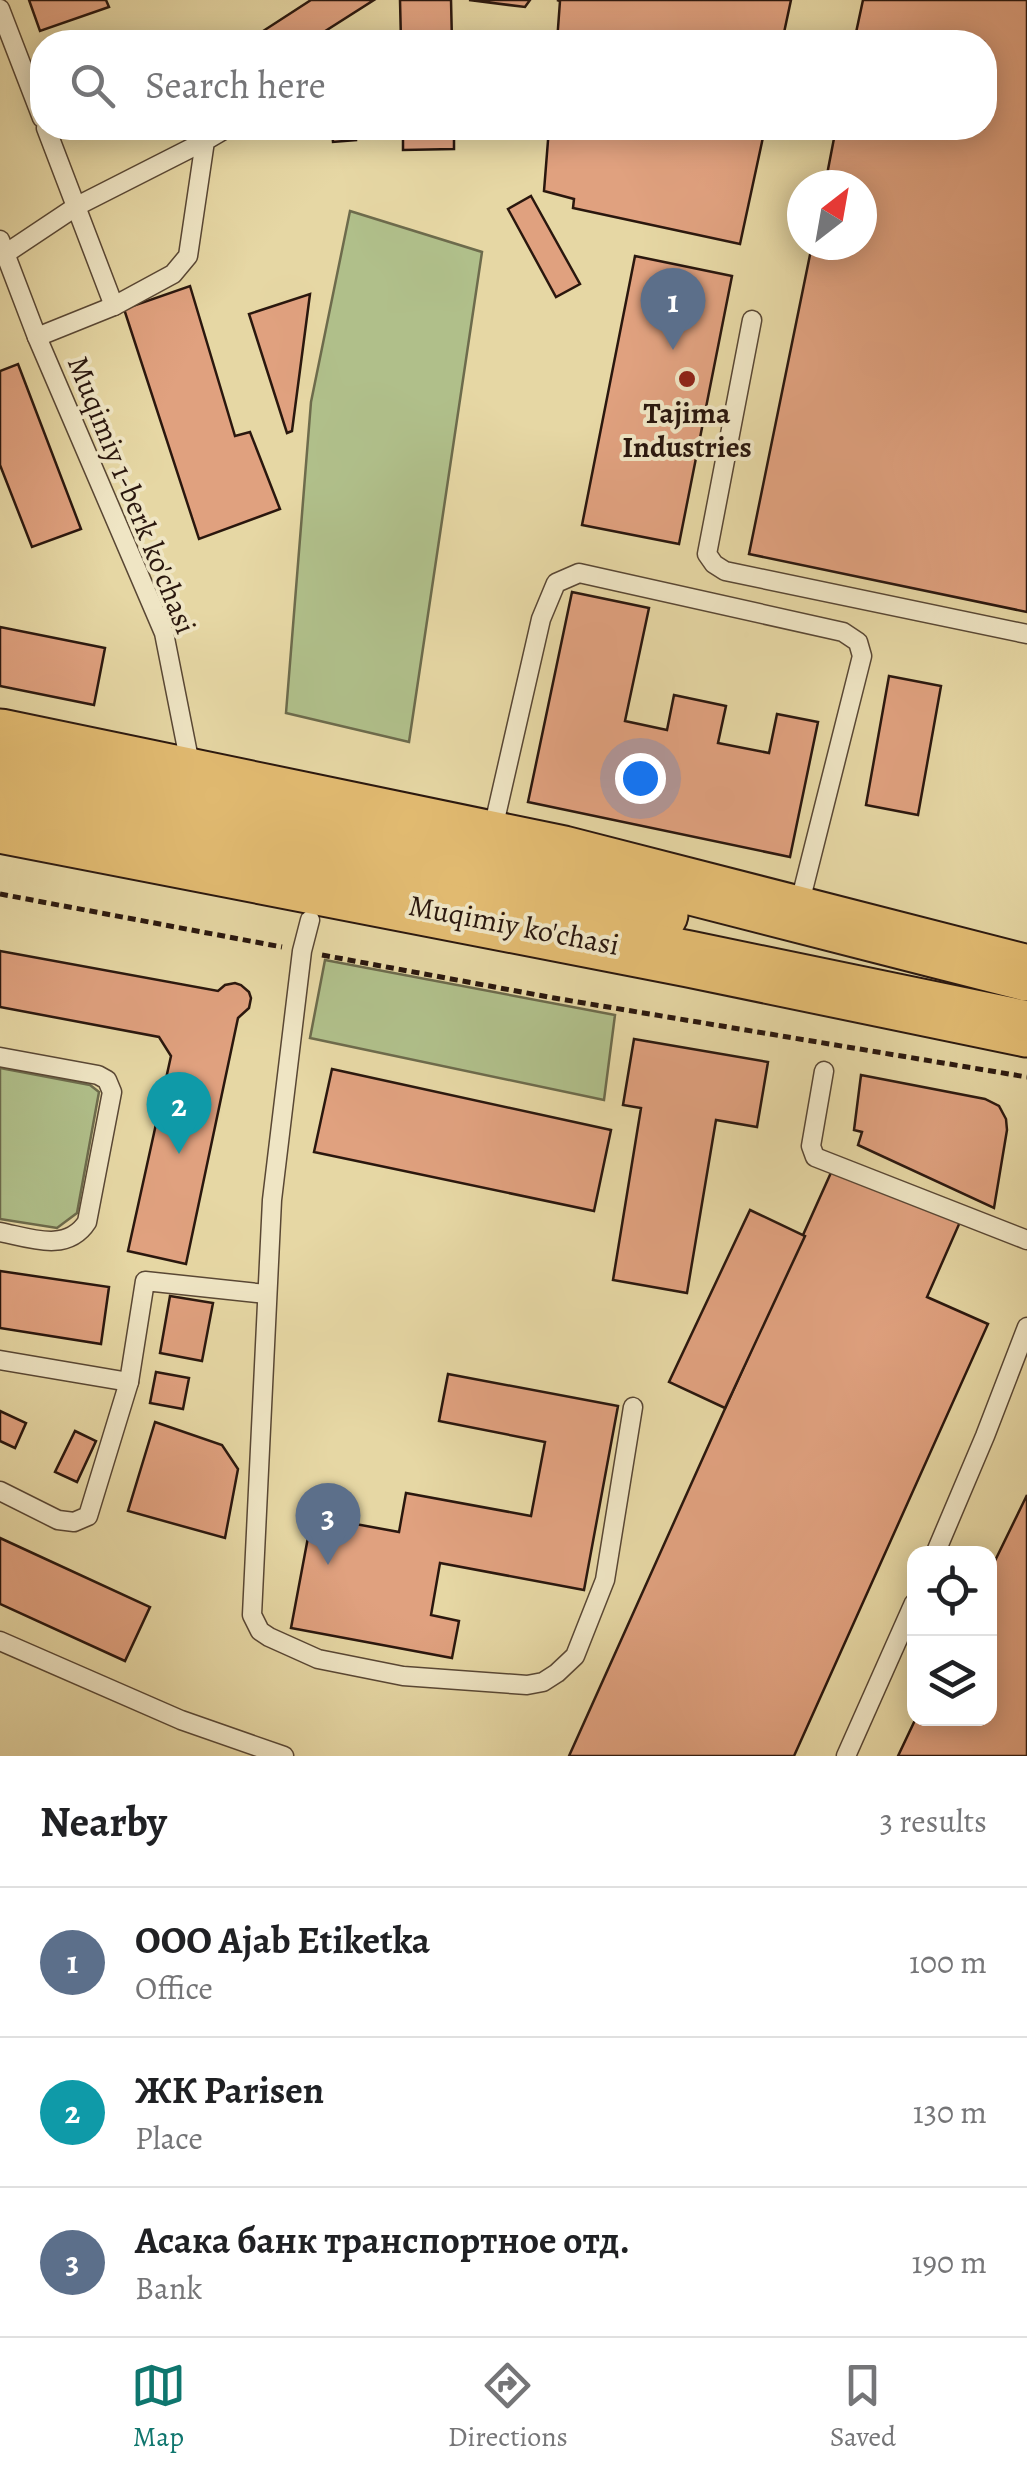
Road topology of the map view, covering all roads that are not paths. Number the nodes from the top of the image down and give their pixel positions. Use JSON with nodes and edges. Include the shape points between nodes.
{"nodes":[{"id":1,"x":0,"y":9,"type":"edge"},
{"id":2,"x":30,"y":87,"type":"edge"},
{"id":3,"x":51,"y":140,"type":"edge"},
{"id":4,"x":204,"y":141,"type":"joint"},
{"id":5,"x":76,"y":206,"type":"junction"},
{"id":6,"x":2,"y":247,"type":"edge"},
{"id":7,"x":114,"y":306,"type":"junction"},
{"id":8,"x":752,"y":320,"type":"dead end"},
{"id":9,"x":37,"y":338,"type":"junction"},
{"id":10,"x":1027,"y":634,"type":"edge"},
{"id":11,"x":0,"y":738,"type":"edge"},
{"id":12,"x":193,"y":777,"type":"junction"},
{"id":13,"x":0,"y":785,"type":"edge"},
{"id":14,"x":0,"y":825,"type":"edge"},
{"id":15,"x":491,"y":839,"type":"junction"},
{"id":16,"x":0,"y":861,"type":"edge"},
{"id":17,"x":797,"y":914,"type":"junction"},
{"id":18,"x":306,"y":935,"type":"junction"},
{"id":19,"x":1027,"y":975,"type":"edge"},
{"id":20,"x":1027,"y":1030,"type":"edge"},
{"id":21,"x":0,"y":1057,"type":"edge"},
{"id":22,"x":824,"y":1071,"type":"dead end"},
{"id":23,"x":0,"y":1232,"type":"edge"},
{"id":24,"x":1027,"y":1240,"type":"edge"},
{"id":25,"x":266,"y":1294,"type":"junction"},
{"id":26,"x":1027,"y":1327,"type":"edge"},
{"id":27,"x":0,"y":1360,"type":"edge"},
{"id":28,"x":129,"y":1382,"type":"junction"},
{"id":29,"x":633,"y":1407,"type":"dead end"},
{"id":30,"x":0,"y":1491,"type":"edge"},
{"id":31,"x":938,"y":1546,"type":"edge"},
{"id":32,"x":907,"y":1619,"type":"edge"},
{"id":33,"x":0,"y":1641,"type":"edge"},
{"id":34,"x":284,"y":1756,"type":"edge"},
{"id":35,"x":846,"y":1756,"type":"edge"}],
"edges":[{"from":1,"to":2,"type":"lane"},
{"from":3,"to":5,"type":"lane"},
{"from":4,"to":5,"type":"lane"},
{"from":4,"to":7,"type":"lane","via":[[188,256],[173,274]]},
{"from":5,"to":6,"type":"lane"},
{"from":5,"to":7,"type":"lane"},
{"from":6,"to":9,"type":"lane","name":"Muqimiy 1-berk ko'chasi"},
{"from":7,"to":9,"type":"lane"},
{"from":8,"to":10,"type":"lane","via":[[707,554],[714,564]]},
{"from":9,"to":12,"type":"lane","name":"Muqimiy 1-berk ko'chasi","via":[[164,633]]},
{"from":11,"to":12,"type":"main road"},
{"from":12,"to":15,"type":"main road"},
{"from":13,"to":19,"type":"main road","name":"Muqimiy ko'chasi","via":[[692,920]]},
{"from":14,"to":20,"type":"main road","name":"Muqimiy ko'chasi"},
{"from":15,"to":17,"type":"main road"},
{"from":15,"to":17,"type":"lane","via":[[541,619],[556,583],[579,573],[843,632],[858,642],[862,656]]},
{"from":16,"to":18,"type":"main road"},
{"from":17,"to":19,"type":"main road"},
{"from":18,"to":20,"type":"main road"},
{"from":18,"to":25,"type":"lane"},
{"from":21,"to":23,"type":"lane","via":[[98,1075],[112,1092],[82,1230],[53,1242]]},
{"from":22,"to":24,"type":"lane","via":[[811,1146],[815,1157]]},
{"from":25,"to":28,"type":"lane","via":[[145,1281]]},
{"from":25,"to":29,"type":"lane","via":[[252,1615],[260,1631],[318,1659],[403,1676],[526,1685],[557,1673],[574,1656],[605,1580]]},
{"from":26,"to":31,"type":"lane"},
{"from":27,"to":28,"type":"lane"},
{"from":28,"to":30,"type":"lane","via":[[88,1516],[58,1520]]},
{"from":32,"to":35,"type":"lane"},
{"from":33,"to":34,"type":"lane","via":[[181,1720]]}]}
